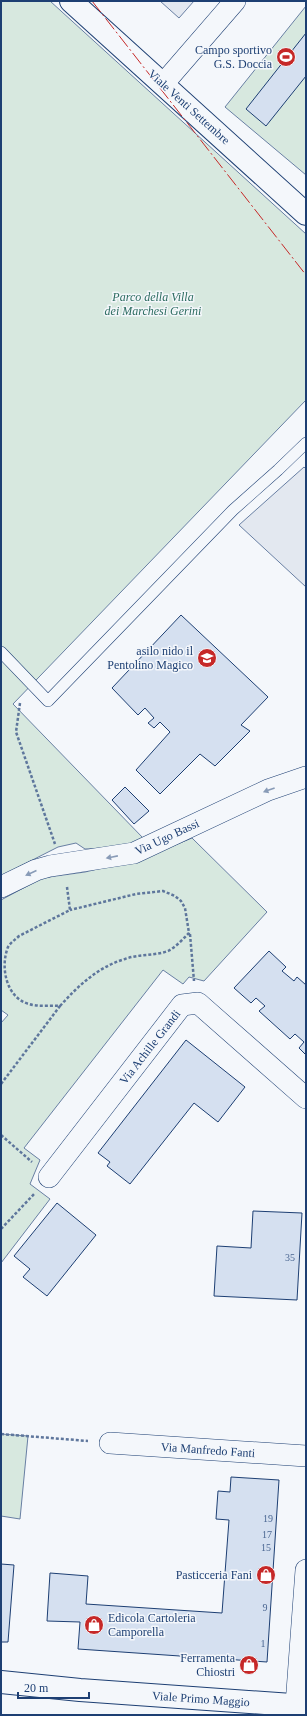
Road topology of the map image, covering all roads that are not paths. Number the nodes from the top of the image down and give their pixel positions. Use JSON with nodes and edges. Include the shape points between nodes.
{"nodes":[{"id":1,"x":71,"y":1,"type":"edge"},
{"id":2,"x":235,"y":1,"type":"edge"},
{"id":3,"x":164,"y":83,"type":"junction"},
{"id":4,"x":306,"y":214,"type":"edge"},
{"id":5,"x":306,"y":443,"type":"edge"},
{"id":6,"x":1,"y":652,"type":"edge"},
{"id":7,"x":306,"y":777,"type":"edge"},
{"id":8,"x":1,"y":887,"type":"edge"},
{"id":9,"x":306,"y":1098,"type":"edge"},
{"id":10,"x":49,"y":1177,"type":"road end"},
{"id":11,"x":110,"y":1443,"type":"road end"},
{"id":12,"x":306,"y":1456,"type":"edge"},
{"id":13,"x":306,"y":1570,"type":"edge"},
{"id":14,"x":1,"y":1682,"type":"edge"},
{"id":15,"x":301,"y":1706,"type":"edge"}],
"edges":[{"from":1,"to":3,"type":"street","name":"Viale Venti Settembre"},
{"from":2,"to":3,"type":"street"},
{"from":3,"to":4,"type":"street","name":"Viale Venti Settembre"},
{"from":5,"to":6,"type":"lane","via":[[234,510],[48,701]]},
{"from":7,"to":8,"type":"street","name":"Via Ugo Bassi","one_way":true,"via":[[268,790],[134,853],[36,870]]},
{"from":9,"to":10,"type":"street","name":"Via Achille Grandi","via":[[198,1004],[182,1005]]},
{"from":11,"to":12,"type":"street","name":"Via Manfredo Fanti"},
{"from":13,"to":15,"type":"street"},
{"from":14,"to":15,"type":"street","name":"Viale Primo Maggio"}]}
